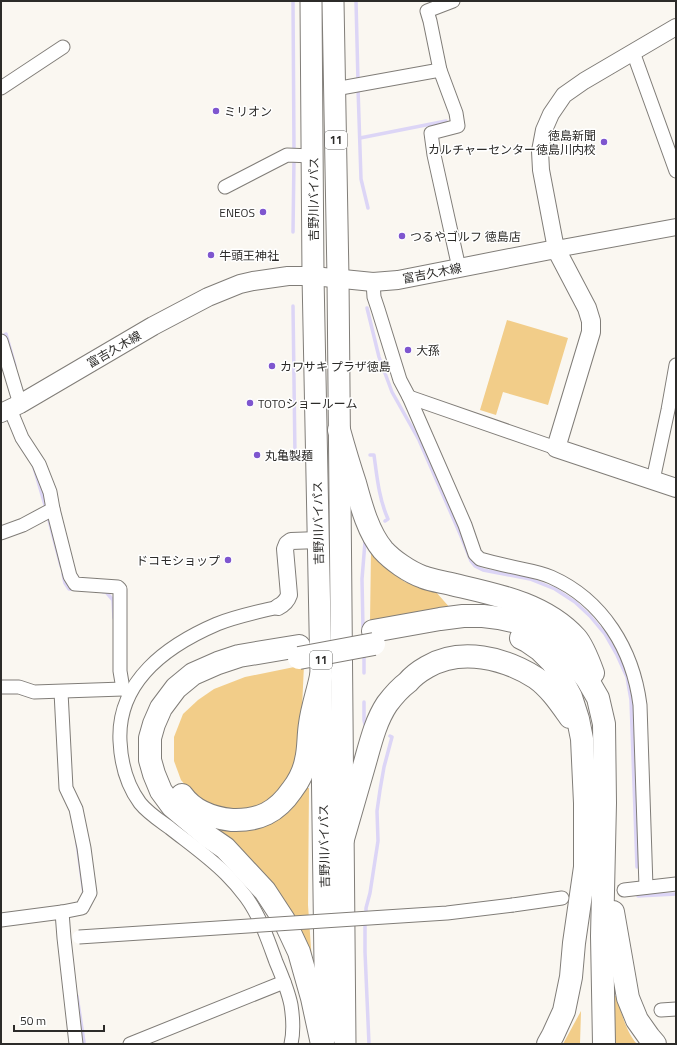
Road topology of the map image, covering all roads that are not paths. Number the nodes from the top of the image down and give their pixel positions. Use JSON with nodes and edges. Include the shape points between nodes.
{"nodes":[{"id":1,"x":311,"y":1,"type":"edge"},
{"id":2,"x":333,"y":1,"type":"edge"},
{"id":3,"x":453,"y":1,"type":"edge"},
{"id":4,"x":676,"y":27,"type":"edge"},
{"id":5,"x":63,"y":47,"type":"dead end"},
{"id":6,"x":633,"y":52,"type":"junction"},
{"id":7,"x":440,"y":70,"type":"junction"},
{"id":8,"x":1,"y":88,"type":"edge"},
{"id":9,"x":335,"y":89,"type":"junction"},
{"id":10,"x":300,"y":155,"type":"junction"},
{"id":11,"x":676,"y":171,"type":"edge"},
{"id":12,"x":225,"y":187,"type":"dead end"},
{"id":13,"x":676,"y":227,"type":"edge"},
{"id":14,"x":556,"y":249,"type":"junction"},
{"id":15,"x":459,"y":268,"type":"junction"},
{"id":16,"x":313,"y":276,"type":"junction"},
{"id":17,"x":338,"y":278,"type":"junction"},
{"id":18,"x":373,"y":282,"type":"junction"},
{"id":19,"x":1,"y":341,"type":"edge"},
{"id":20,"x":676,"y":365,"type":"edge"},
{"id":21,"x":409,"y":397,"type":"junction"},
{"id":22,"x":10,"y":408,"type":"edge"},
{"id":23,"x":339,"y":430,"type":"junction"},
{"id":24,"x":556,"y":448,"type":"junction"},
{"id":25,"x":653,"y":480,"type":"junction"},
{"id":26,"x":676,"y":488,"type":"edge"},
{"id":27,"x":49,"y":511,"type":"junction"},
{"id":28,"x":1,"y":533,"type":"edge"},
{"id":29,"x":319,"y":540,"type":"junction"},
{"id":30,"x":278,"y":607,"type":"joint"},
{"id":31,"x":374,"y":637,"type":"junction"},
{"id":32,"x":299,"y":652,"type":"junction"},
{"id":33,"x":321,"y":676,"type":"junction"},
{"id":34,"x":1,"y":687,"type":"edge"},
{"id":35,"x":127,"y":690,"type":"junction"},
{"id":36,"x":61,"y":692,"type":"junction"},
{"id":37,"x":598,"y":698,"type":"junction"},
{"id":38,"x":582,"y":739,"type":"junction"},
{"id":39,"x":343,"y":839,"type":"junction"},
{"id":40,"x":594,"y":863,"type":"junction"},
{"id":41,"x":676,"y":884,"type":"edge"},
{"id":42,"x":646,"y":887,"type":"junction"},
{"id":43,"x":624,"y":890,"type":"dead end"},
{"id":44,"x":562,"y":898,"type":"dead end"},
{"id":45,"x":62,"y":912,"type":"junction"},
{"id":46,"x":1,"y":920,"type":"edge"},
{"id":47,"x":64,"y":938,"type":"junction"},
{"id":48,"x":284,"y":982,"type":"junction"},
{"id":49,"x":676,"y":1009,"type":"edge"},
{"id":50,"x":661,"y":1010,"type":"dead end"},
{"id":51,"x":76,"y":1044,"type":"edge"},
{"id":52,"x":130,"y":1044,"type":"edge"},
{"id":53,"x":291,"y":1044,"type":"edge"},
{"id":54,"x":322,"y":1044,"type":"edge"},
{"id":55,"x":326,"y":1044,"type":"edge"},
{"id":56,"x":345,"y":1044,"type":"edge"},
{"id":57,"x":548,"y":1044,"type":"edge"},
{"id":58,"x":590,"y":1044,"type":"edge"},
{"id":59,"x":604,"y":1044,"type":"edge"},
{"id":60,"x":656,"y":1044,"type":"edge"}],
"edges":[{"from":1,"to":10,"type":"highway","name":"吉野川バイパス","number":"11"},
{"from":2,"to":9,"type":"highway","name":"吉野川バイパス","number":"11"},
{"from":3,"to":7,"type":"street","via":[[427,11]]},
{"from":4,"to":6,"type":"street"},
{"from":5,"to":8,"type":"street"},
{"from":6,"to":11,"type":"street"},
{"from":6,"to":14,"type":"street","via":[[564,95],[544,130],[540,151],[541,170]]},
{"from":7,"to":9,"type":"street"},
{"from":7,"to":15,"type":"street","via":[[456,113],[458,126],[431,133]]},
{"from":9,"to":17,"type":"highway","name":"吉野川バイパス","number":"11"},
{"from":10,"to":12,"type":"street","via":[[287,155]]},
{"from":10,"to":16,"type":"highway","name":"吉野川バイパス","number":"11"},
{"from":13,"to":14,"type":"street"},
{"from":14,"to":15,"type":"main road","name":"富吉久木線"},
{"from":14,"to":24,"type":"main road","via":[[587,308],[591,321],[591,332]]},
{"from":15,"to":18,"type":"main road","name":"富吉久木線","via":[[398,280]]},
{"from":16,"to":17,"type":"main road","name":"富吉久木線"},
{"from":16,"to":22,"type":"main road","name":"富吉久木線","via":[[288,276],[253,281],[208,297]]},
{"from":16,"to":29,"type":"highway","name":"吉野川バイパス","number":"11"},
{"from":17,"to":18,"type":"main road","name":"富吉久木線"},
{"from":17,"to":23,"type":"highway","name":"吉野川バイパス","number":"11"},
{"from":18,"to":21,"type":"street","via":[[374,297],[400,380]]},
{"from":19,"to":22,"type":"street"},
{"from":20,"to":25,"type":"street"},
{"from":21,"to":24,"type":"street"},
{"from":21,"to":42,"type":"street","via":[[465,525],[475,554],[480,559],[539,573],[563,583],[603,616],[621,642],[636,680],[640,705]]},
{"from":22,"to":27,"type":"street","via":[[22,438],[39,464],[50,492]]},
{"from":23,"to":37,"type":"highway","via":[[362,509],[383,550],[400,564],[423,577],[519,602],[558,622],[576,638],[589,660]]},
{"from":23,"to":39,"type":"highway","name":"吉野川バイパス","number":"11"},
{"from":24,"to":25,"type":"main road"},
{"from":25,"to":26,"type":"main road"},
{"from":27,"to":28,"type":"street"},
{"from":27,"to":35,"type":"street","via":[[74,584],[120,589],[120,671]]},
{"from":29,"to":30,"type":"street","via":[[287,544],[285,549],[289,595],[284,604]]},
{"from":29,"to":33,"type":"highway","name":"吉野川バイパス","number":"11"},
{"from":30,"to":35,"type":"street","via":[[234,618],[188,638],[162,655]]},
{"from":31,"to":32,"type":"highway"},
{"from":31,"to":37,"type":"highway","via":[[440,619],[463,616],[483,616],[517,622],[549,639],[563,650],[583,673]]},
{"from":31,"to":38,"type":"highway","via":[[484,628],[527,641],[553,663],[571,697]]},
{"from":32,"to":33,"type":"highway","via":[[222,677],[198,688],[175,711],[166,727],[163,744],[166,763],[174,784],[185,799],[195,809],[208,815],[241,820],[272,811],[286,800],[306,762],[310,723]]},
{"from":32,"to":54,"type":"highway","via":[[240,656],[193,674],[176,688],[161,708],[150,738],[150,760],[161,791],[172,806],[225,848],[265,891],[284,920],[299,952]]},
{"from":33,"to":55,"type":"highway","name":"吉野川バイパス","number":"11"},
{"from":34,"to":36,"type":"street","via":[[19,687],[34,692]]},
{"from":35,"to":36,"type":"street"},
{"from":35,"to":48,"type":"street","via":[[120,724],[120,753],[127,780],[149,813],[226,874],[246,896],[265,933]]},
{"from":36,"to":45,"type":"street","via":[[66,788],[76,809],[90,893],[82,908]]},
{"from":37,"to":40,"type":"highway","via":[[604,724],[605,804]]},
{"from":38,"to":39,"type":"highway","via":[[557,698],[547,688],[536,679],[506,664],[472,656],[457,657],[427,666],[399,689],[379,720]]},
{"from":38,"to":40,"type":"highway","via":[[585,803]]},
{"from":39,"to":56,"type":"highway","name":"吉野川バイパス","number":"11"},
{"from":40,"to":57,"type":"highway","via":[[574,943],[564,1011]]},
{"from":40,"to":58,"type":"highway","via":[[588,936]]},
{"from":40,"to":59,"type":"highway","via":[[602,936]]},
{"from":40,"to":60,"type":"highway","via":[[628,998],[636,1020]]},
{"from":41,"to":42,"type":"street"},
{"from":42,"to":43,"type":"street"},
{"from":44,"to":47,"type":"street","bridge":true,"via":[[447,913]]},
{"from":45,"to":46,"type":"street"},
{"from":45,"to":47,"type":"street"},
{"from":47,"to":51,"type":"street"},
{"from":48,"to":52,"type":"street"},
{"from":48,"to":53,"type":"street","via":[[293,1022]]},
{"from":49,"to":50,"type":"street"}]}
